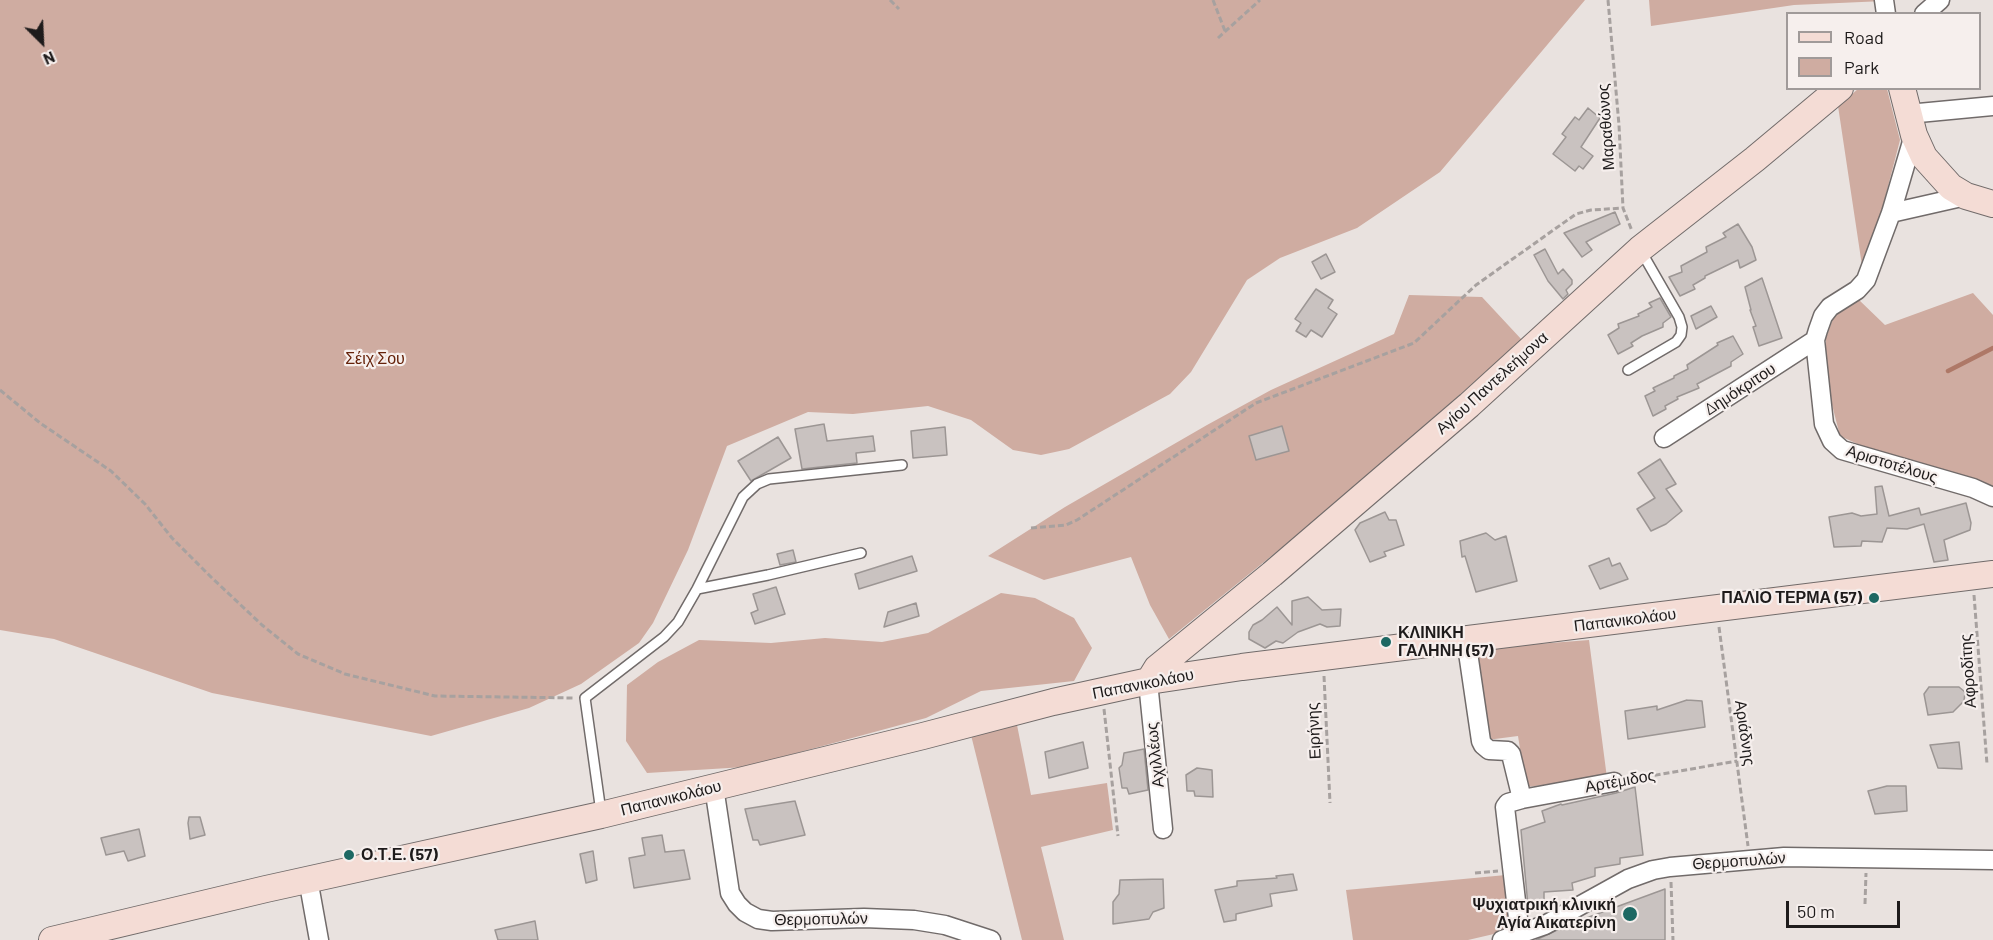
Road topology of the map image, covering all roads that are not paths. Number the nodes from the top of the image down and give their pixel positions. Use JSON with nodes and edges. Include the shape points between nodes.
{"nodes":[{"id":1,"x":1940,"y":0,"type":"edge"},
{"id":2,"x":1926,"y":12,"type":"edge"},
{"id":3,"x":1838,"y":90,"type":"edge"},
{"id":4,"x":1902,"y":90,"type":"edge"},
{"id":5,"x":1993,"y":106,"type":"edge"},
{"id":6,"x":1911,"y":125,"type":"junction"},
{"id":7,"x":1966,"y":196,"type":"junction"},
{"id":8,"x":1993,"y":204,"type":"edge"},
{"id":9,"x":1891,"y":213,"type":"junction"},
{"id":10,"x":1640,"y":249,"type":"junction"},
{"id":11,"x":1815,"y":340,"type":"junction"},
{"id":12,"x":1628,"y":370,"type":"dead end"},
{"id":13,"x":1664,"y":438,"type":"dead end"},
{"id":14,"x":902,"y":465,"type":"dead end"},
{"id":15,"x":1993,"y":497,"type":"edge"},
{"id":16,"x":861,"y":553,"type":"dead end"},
{"id":17,"x":1983,"y":575,"type":"edge"},
{"id":18,"x":697,"y":589,"type":"junction"},
{"id":19,"x":1466,"y":639,"type":"junction"},
{"id":20,"x":1149,"y":681,"type":"junction"},
{"id":21,"x":1614,"y":782,"type":"road end"},
{"id":22,"x":714,"y":787,"type":"junction"},
{"id":23,"x":1513,"y":803,"type":"junction"},
{"id":24,"x":602,"y":814,"type":"junction"},
{"id":25,"x":1163,"y":829,"type":"dead end"},
{"id":26,"x":1993,"y":860,"type":"edge"},
{"id":27,"x":308,"y":879,"type":"junction"},
{"id":28,"x":1511,"y":938,"type":"edge"},
{"id":29,"x":52,"y":940,"type":"edge"},
{"id":30,"x":319,"y":940,"type":"edge"},
{"id":31,"x":991,"y":940,"type":"edge"}],
"edges":[{"from":1,"to":2,"type":"street"},
{"from":3,"to":10,"type":"main road","name":"Αγίου Παντελεήμονα"},
{"from":4,"to":6,"type":"main road"},
{"from":5,"to":6,"type":"street"},
{"from":6,"to":7,"type":"main road","via":[[1924,157],[1951,187]]},
{"from":6,"to":9,"type":"street","name":"Αριστοτέλους"},
{"from":7,"to":8,"type":"main road"},
{"from":7,"to":9,"type":"street"},
{"from":9,"to":11,"type":"street","name":"Αριστοτέλους","via":[[1866,280],[1830,307]]},
{"from":10,"to":12,"type":"lane","via":[[1679,317],[1682,335]]},
{"from":10,"to":20,"type":"main road","name":"Αγίου Παντελεήμονα","via":[[1469,405],[1157,668]]},
{"from":11,"to":13,"type":"street","name":"Δημόκριτου"},
{"from":11,"to":15,"type":"street","name":"Αριστοτέλους","via":[[1824,424],[1836,446]]},
{"from":14,"to":18,"type":"lane","via":[[769,479],[758,484],[743,497]]},
{"from":16,"to":18,"type":"lane"},
{"from":17,"to":19,"type":"main road","name":"Παπανικολάου"},
{"from":18,"to":24,"type":"lane","via":[[678,622],[664,637],[585,698]]},
{"from":19,"to":20,"type":"main road","name":"Παπανικολάου"},
{"from":19,"to":23,"type":"street","via":[[1481,741],[1489,750],[1511,754]]},
{"from":20,"to":22,"type":"main road","name":"Παπανικολάου"},
{"from":20,"to":25,"type":"street","name":"Αχιλλέως"},
{"from":21,"to":23,"type":"street","name":"Αρτέμιδος"},
{"from":22,"to":24,"type":"main road","name":"Παπανικολάου"},
{"from":22,"to":31,"type":"street","name":"Θερμοπυλών","via":[[730,893],[745,912],[772,921],[914,920]]},
{"from":23,"to":28,"type":"street"},
{"from":24,"to":27,"type":"main road","name":"Παπανικολάου"},
{"from":26,"to":28,"type":"street","name":"Θερμοπυλών","via":[[1784,857],[1670,867],[1628,879],[1545,925]]},
{"from":27,"to":29,"type":"main road","name":"Παπανικολάου"},
{"from":27,"to":30,"type":"street"}]}
